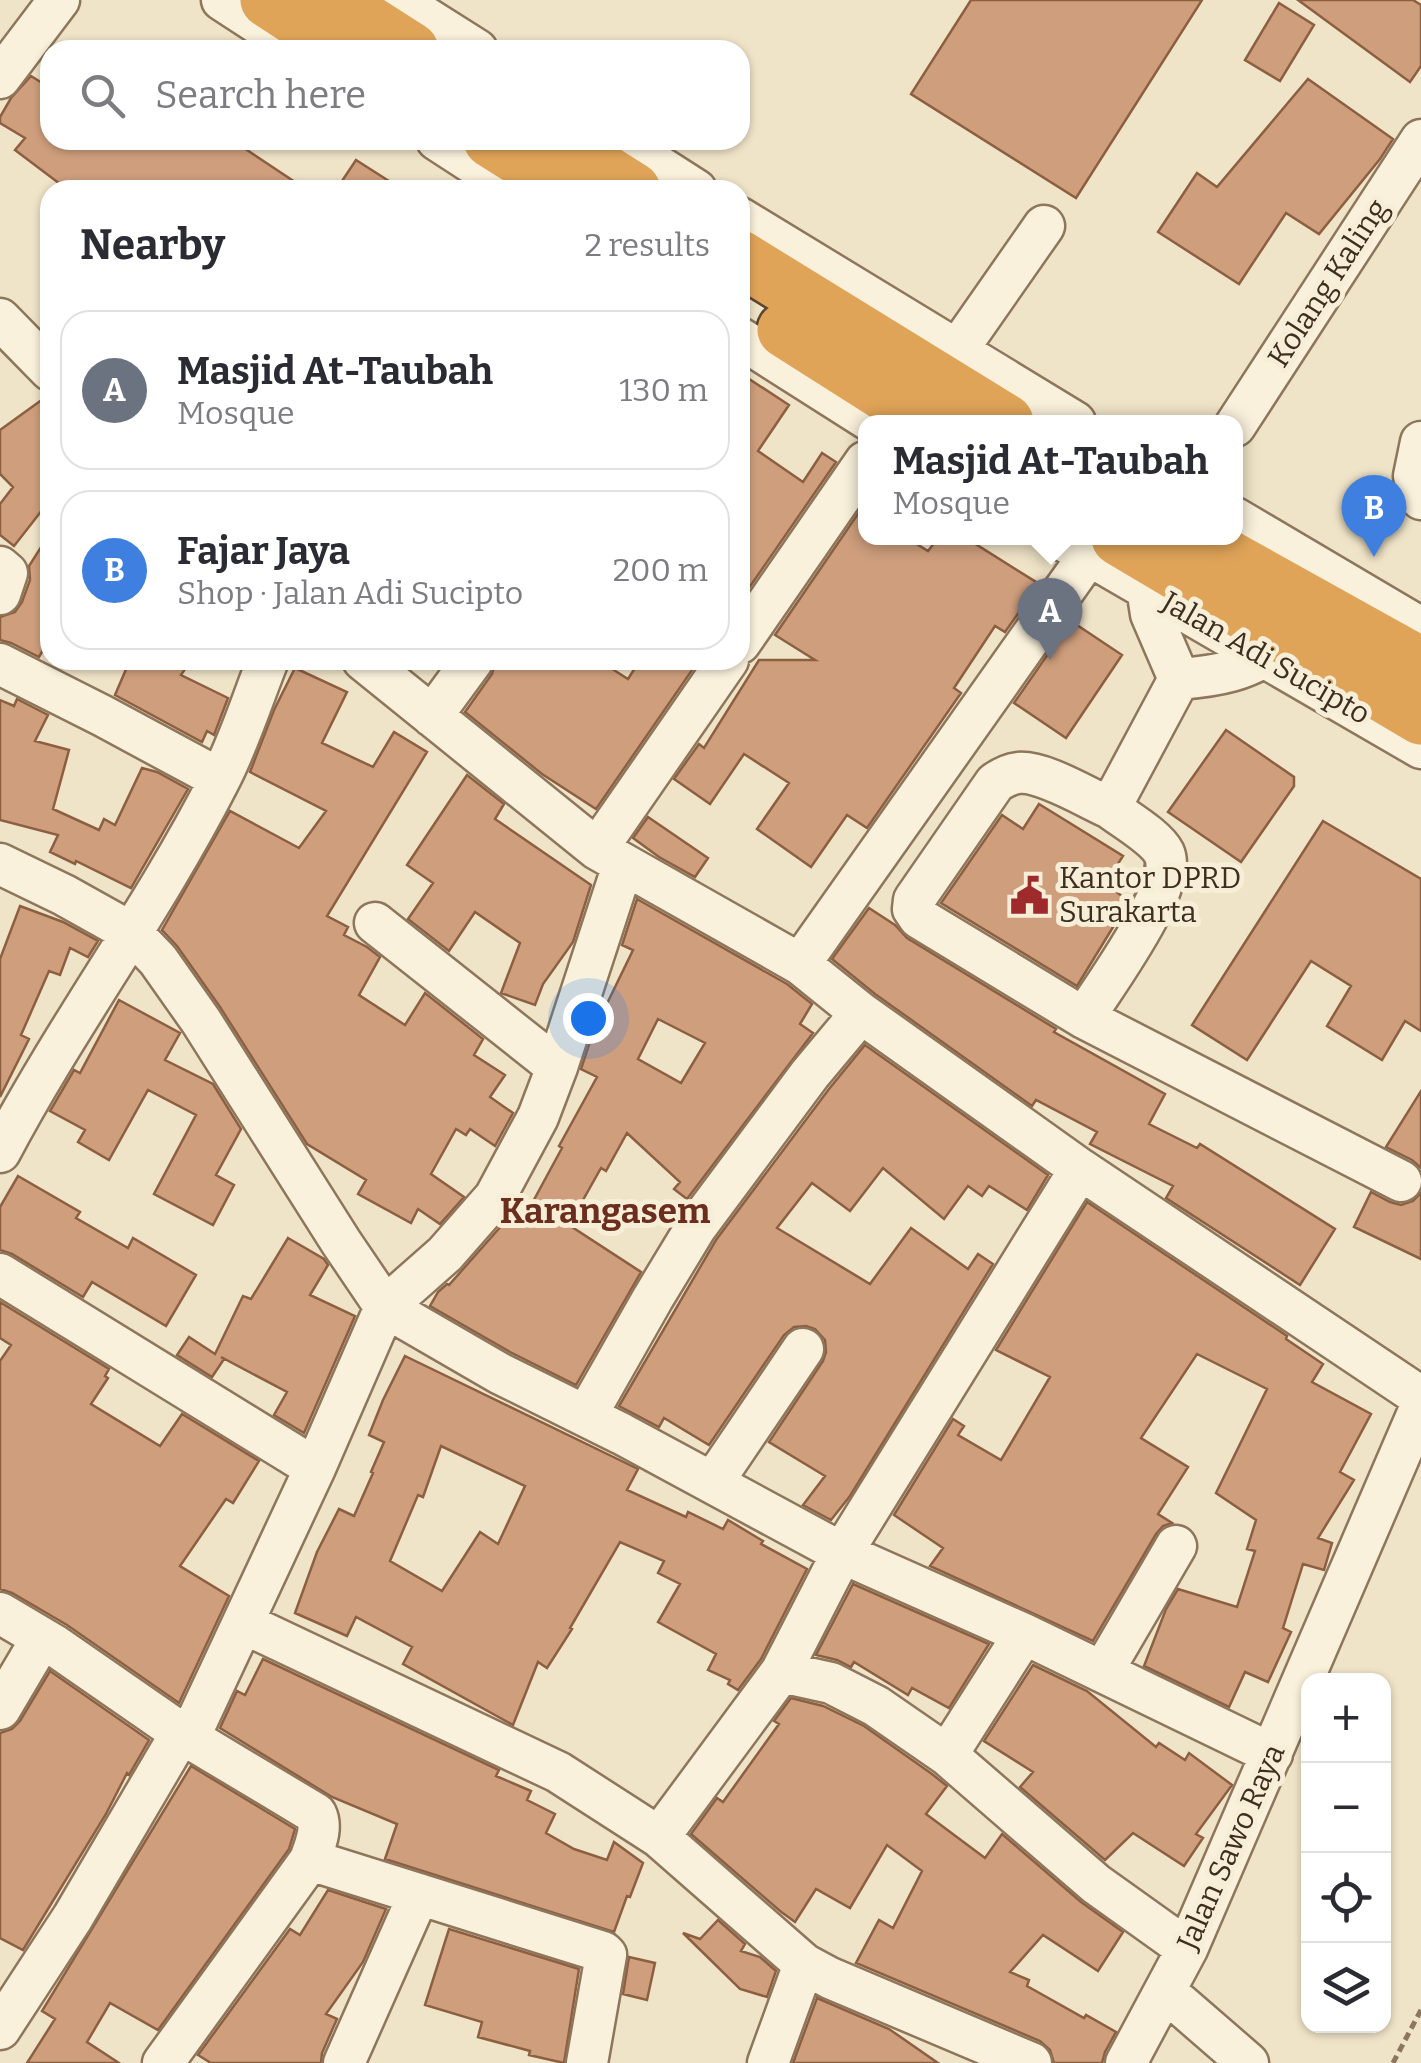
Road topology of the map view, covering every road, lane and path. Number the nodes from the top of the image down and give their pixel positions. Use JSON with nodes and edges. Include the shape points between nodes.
{"nodes":[{"id":1,"x":59,"y":0,"type":"edge"},
{"id":2,"x":222,"y":0,"type":"edge"},
{"id":3,"x":268,"y":0,"type":"edge"},
{"id":4,"x":398,"y":0,"type":"edge"},
{"id":5,"x":333,"y":24,"type":"edge"},
{"id":6,"x":381,"y":40,"type":"edge"},
{"id":7,"x":460,"y":40,"type":"edge"},
{"id":8,"x":0,"y":78,"type":"edge"},
{"id":9,"x":1421,"y":140,"type":"edge"},
{"id":10,"x":466,"y":150,"type":"edge"},
{"id":11,"x":506,"y":150,"type":"edge"},
{"id":12,"x":634,"y":150,"type":"edge"},
{"id":13,"x":547,"y":178,"type":"edge"},
{"id":14,"x":680,"y":180,"type":"edge"},
{"id":15,"x":1044,"y":226,"type":"dead end"},
{"id":16,"x":750,"y":271,"type":"edge"},
{"id":17,"x":750,"y":271,"type":"edge"},
{"id":18,"x":0,"y":320,"type":"edge"},
{"id":19,"x":750,"y":342,"type":"edge"},
{"id":20,"x":40,"y":360,"type":"edge"},
{"id":21,"x":915,"y":401,"type":"edge"},
{"id":22,"x":976,"y":415,"type":"edge"},
{"id":23,"x":1022,"y":415,"type":"edge"},
{"id":24,"x":1242,"y":415,"type":"edge"},
{"id":25,"x":1421,"y":442,"type":"edge"},
{"id":26,"x":858,"y":472,"type":"edge"},
{"id":27,"x":1421,"y":499,"type":"edge"},
{"id":28,"x":1243,"y":530,"type":"edge"},
{"id":29,"x":1131,"y":550,"type":"edge"},
{"id":30,"x":0,"y":568,"type":"edge"},
{"id":31,"x":0,"y":594,"type":"edge"},
{"id":32,"x":1305,"y":623,"type":"junction"},
{"id":33,"x":750,"y":629,"type":"edge"},
{"id":34,"x":0,"y":664,"type":"edge"},
{"id":35,"x":264,"y":670,"type":"edge"},
{"id":36,"x":375,"y":670,"type":"edge"},
{"id":37,"x":466,"y":670,"type":"edge"},
{"id":38,"x":722,"y":670,"type":"edge"},
{"id":39,"x":1414,"y":678,"type":"edge"},
{"id":40,"x":1179,"y":679,"type":"junction"},
{"id":41,"x":432,"y":716,"type":"junction"},
{"id":42,"x":1421,"y":774,"type":"edge"},
{"id":43,"x":220,"y":780,"type":"junction"},
{"id":44,"x":1110,"y":808,"type":"junction"},
{"id":45,"x":610,"y":857,"type":"junction"},
{"id":46,"x":0,"y":864,"type":"edge"},
{"id":47,"x":375,"y":923,"type":"dead end"},
{"id":48,"x":132,"y":933,"type":"junction"},
{"id":49,"x":800,"y":964,"type":"junction"},
{"id":50,"x":861,"y":1013,"type":"junction"},
{"id":51,"x":1084,"y":1018,"type":"junction"},
{"id":52,"x":557,"y":1067,"type":"junction"},
{"id":53,"x":12,"y":1102,"type":"edge"},
{"id":54,"x":0,"y":1152,"type":"edge"},
{"id":55,"x":1080,"y":1170,"type":"junction"},
{"id":56,"x":1402,"y":1182,"type":"dead end"},
{"id":57,"x":0,"y":1274,"type":"edge"},
{"id":58,"x":385,"y":1307,"type":"junction"},
{"id":59,"x":803,"y":1349,"type":"dead end"},
{"id":60,"x":1421,"y":1397,"type":"edge"},
{"id":61,"x":1421,"y":1406,"type":"edge"},
{"id":62,"x":586,"y":1416,"type":"junction"},
{"id":63,"x":315,"y":1468,"type":"junction"},
{"id":64,"x":713,"y":1482,"type":"junction"},
{"id":65,"x":1176,"y":1546,"type":"dead end"},
{"id":66,"x":842,"y":1553,"type":"junction"},
{"id":67,"x":0,"y":1613,"type":"edge"},
{"id":68,"x":244,"y":1623,"type":"junction"},
{"id":69,"x":1024,"y":1634,"type":"junction"},
{"id":70,"x":42,"y":1638,"type":"junction"},
{"id":71,"x":1103,"y":1671,"type":"junction"},
{"id":72,"x":781,"y":1672,"type":"junction"},
{"id":73,"x":0,"y":1709,"type":"edge"},
{"id":74,"x":185,"y":1736,"type":"junction"},
{"id":75,"x":1272,"y":1754,"type":"junction"},
{"id":76,"x":948,"y":1755,"type":"junction"},
{"id":77,"x":659,"y":1837,"type":"junction"},
{"id":78,"x":310,"y":1860,"type":"junction"},
{"id":79,"x":419,"y":1894,"type":"junction"},
{"id":80,"x":1186,"y":1949,"type":"junction"},
{"id":81,"x":804,"y":1964,"type":"junction"},
{"id":82,"x":1164,"y":1991,"type":"junction"},
{"id":83,"x":1421,"y":2010,"type":"edge"},
{"id":84,"x":0,"y":2029,"type":"edge"},
{"id":85,"x":164,"y":2063,"type":"edge"},
{"id":86,"x":344,"y":2063,"type":"edge"},
{"id":87,"x":587,"y":2063,"type":"edge"},
{"id":88,"x":768,"y":2063,"type":"edge"},
{"id":89,"x":1031,"y":2063,"type":"edge"},
{"id":90,"x":1126,"y":2063,"type":"edge"},
{"id":91,"x":1248,"y":2063,"type":"edge"},
{"id":92,"x":1393,"y":2063,"type":"edge"}],
"edges":[{"from":1,"to":8,"type":"street"},
{"from":2,"to":5,"type":"street"},
{"from":3,"to":5,"type":"highway"},
{"from":4,"to":7,"type":"street"},
{"from":5,"to":6,"type":"highway"},
{"from":9,"to":24,"type":"street","name":"Kolang Kaling"},
{"from":10,"to":13,"type":"street"},
{"from":11,"to":13,"type":"highway"},
{"from":12,"to":14,"type":"street"},
{"from":15,"to":21,"type":"street"},
{"from":16,"to":21,"type":"highway"},
{"from":17,"to":21,"type":"street"},
{"from":18,"to":20,"type":"street"},
{"from":19,"to":21,"type":"street"},
{"from":21,"to":22,"type":"highway"},
{"from":21,"to":23,"type":"street"},
{"from":25,"to":27,"type":"street","via":[[1414,476]]},
{"from":26,"to":33,"type":"street"},
{"from":28,"to":32,"type":"street","name":"Jalan Adi Sucipto"},
{"from":29,"to":32,"type":"highway","name":"Jalan Adi Sucipto"},
{"from":29,"to":40,"type":"street"},
{"from":29,"to":49,"type":"street"},
{"from":30,"to":31,"type":"street","via":[[6,574]]},
{"from":32,"to":39,"type":"highway","name":"Jalan Adi Sucipto"},
{"from":32,"to":39,"type":"street","name":"Jalan Adi Sucipto"},
{"from":32,"to":40,"type":"street","via":[[1243,669]]},
{"from":34,"to":43,"type":"street"},
{"from":35,"to":43,"type":"street"},
{"from":36,"to":41,"type":"street"},
{"from":37,"to":41,"type":"street"},
{"from":38,"to":45,"type":"street"},
{"from":39,"to":42,"type":"street","via":[[1393,752]]},
{"from":40,"to":44,"type":"street"},
{"from":41,"to":45,"type":"street"},
{"from":43,"to":48,"type":"street"},
{"from":44,"to":51,"type":"street","via":[[1158,844],[1167,868],[1156,902]]},
{"from":44,"to":51,"type":"street","via":[[1044,778],[1002,778],[914,900],[918,918]]},
{"from":45,"to":49,"type":"street"},
{"from":45,"to":52,"type":"street"},
{"from":46,"to":48,"type":"street"},
{"from":47,"to":52,"type":"street"},
{"from":48,"to":53,"type":"street"},
{"from":48,"to":58,"type":"street","via":[[200,1021]]},
{"from":49,"to":50,"type":"street"},
{"from":50,"to":55,"type":"street"},
{"from":50,"to":62,"type":"street","via":[[696,1227]]},
{"from":51,"to":56,"type":"street"},
{"from":52,"to":58,"type":"street","via":[[495,1196],[445,1254]]},
{"from":53,"to":54,"type":"street"},
{"from":55,"to":60,"type":"street"},
{"from":55,"to":66,"type":"street"},
{"from":57,"to":63,"type":"street"},
{"from":58,"to":62,"type":"street"},
{"from":58,"to":63,"type":"street"},
{"from":59,"to":64,"type":"street"},
{"from":61,"to":75,"type":"street","name":"Jalan Sawo Raya"},
{"from":62,"to":64,"type":"street"},
{"from":63,"to":68,"type":"street"},
{"from":64,"to":66,"type":"street"},
{"from":65,"to":71,"type":"street"},
{"from":66,"to":69,"type":"street"},
{"from":66,"to":72,"type":"street"},
{"from":67,"to":70,"type":"street"},
{"from":68,"to":74,"type":"street"},
{"from":68,"to":77,"type":"street","via":[[558,1772]]},
{"from":69,"to":71,"type":"street"},
{"from":69,"to":76,"type":"street"},
{"from":70,"to":73,"type":"street"},
{"from":70,"to":74,"type":"street"},
{"from":71,"to":75,"type":"street"},
{"from":72,"to":76,"type":"street","via":[[851,1692]]},
{"from":72,"to":77,"type":"street"},
{"from":74,"to":78,"type":"street","via":[[316,1814],[319,1830]]},
{"from":74,"to":84,"type":"street"},
{"from":75,"to":80,"type":"street","name":"Jalan Sawo Raya"},
{"from":76,"to":80,"type":"street","via":[[1096,1884]]},
{"from":77,"to":81,"type":"street"},
{"from":78,"to":79,"type":"street"},
{"from":78,"to":85,"type":"street"},
{"from":79,"to":86,"type":"street"},
{"from":79,"to":87,"type":"street","via":[[606,1955]]},
{"from":80,"to":82,"type":"street","name":"Jalan Sawo Raya"},
{"from":81,"to":88,"type":"street"},
{"from":81,"to":89,"type":"street"},
{"from":82,"to":90,"type":"street","name":"Jalan Sawo Raya"},
{"from":82,"to":91,"type":"street"},
{"from":83,"to":92,"type":"path"}]}
